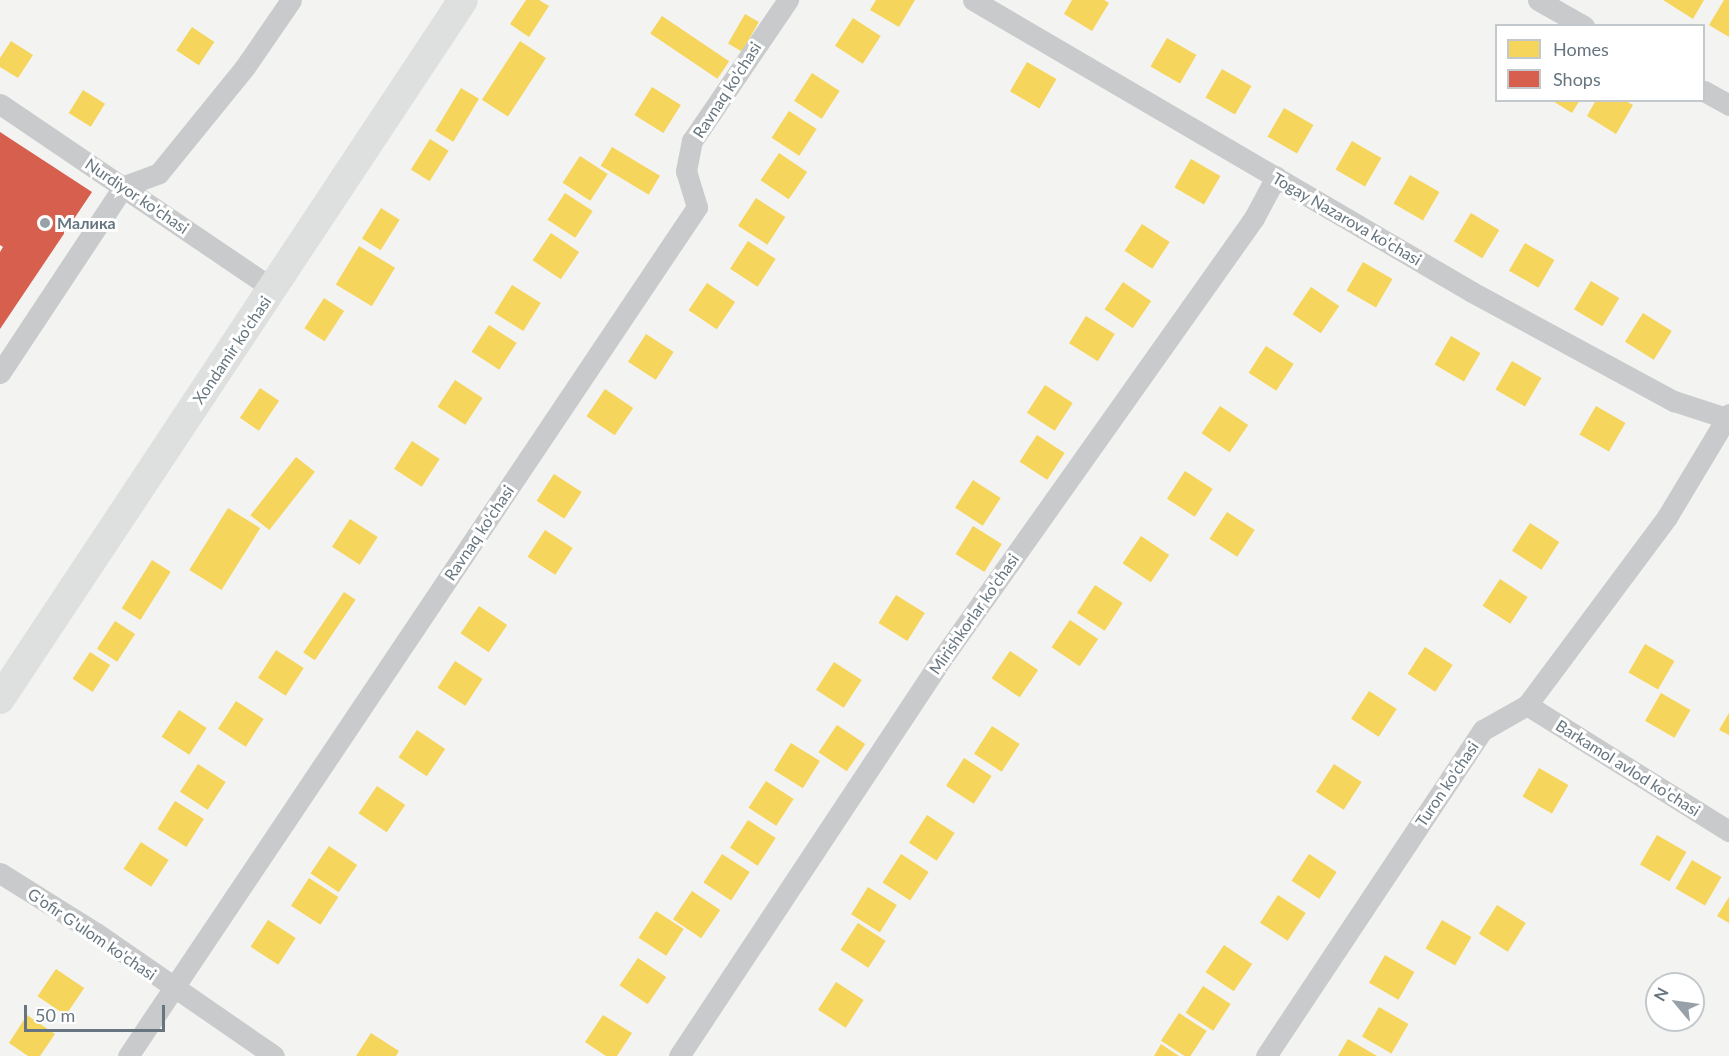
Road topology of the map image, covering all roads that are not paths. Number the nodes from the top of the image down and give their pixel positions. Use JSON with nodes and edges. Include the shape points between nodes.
{"nodes":[{"id":1,"x":291,"y":0,"type":"edge"},
{"id":2,"x":463,"y":0,"type":"edge"},
{"id":3,"x":788,"y":0,"type":"edge"},
{"id":4,"x":973,"y":0,"type":"edge"},
{"id":5,"x":1538,"y":0,"type":"edge"},
{"id":6,"x":1580,"y":24,"type":"edge"},
{"id":7,"x":1705,"y":92,"type":"edge"},
{"id":8,"x":0,"y":104,"type":"edge"},
{"id":9,"x":1729,"y":105,"type":"edge"},
{"id":10,"x":1276,"y":177,"type":"junction"},
{"id":11,"x":124,"y":186,"type":"junction"},
{"id":12,"x":273,"y":289,"type":"junction"},
{"id":13,"x":0,"y":373,"type":"edge"},
{"id":14,"x":1728,"y":417,"type":"edge"},
{"id":15,"x":0,"y":699,"type":"edge"},
{"id":16,"x":1527,"y":705,"type":"junction"},
{"id":17,"x":1729,"y":831,"type":"edge"},
{"id":18,"x":0,"y":873,"type":"edge"},
{"id":19,"x":173,"y":989,"type":"junction"},
{"id":20,"x":128,"y":1056,"type":"edge"},
{"id":21,"x":274,"y":1056,"type":"edge"},
{"id":22,"x":679,"y":1056,"type":"edge"},
{"id":23,"x":1266,"y":1056,"type":"edge"}],
"edges":[{"from":1,"to":11,"type":"street","via":[[245,68],[159,173]]},
{"from":2,"to":12,"type":"main road","name":"Xondamir ko'chasi"},
{"from":3,"to":19,"type":"street","name":"Ravnaq ko'chasi","via":[[692,141],[686,171],[697,207]]},
{"from":4,"to":10,"type":"street","name":"Togay Nazarova ko'chasi"},
{"from":5,"to":6,"type":"street"},
{"from":7,"to":9,"type":"street"},
{"from":8,"to":11,"type":"street","name":"Nurdiyor ko'chasi"},
{"from":10,"to":14,"type":"street","name":"Togay Nazarova ko'chasi","via":[[1472,292],[1674,401]]},
{"from":10,"to":22,"type":"street","name":"Mirishkorlar ko'chasi","via":[[1254,218],[936,667]]},
{"from":11,"to":12,"type":"street","name":"Nurdiyor ko'chasi"},
{"from":11,"to":13,"type":"street"},
{"from":12,"to":15,"type":"main road","name":"Xondamir ko'chasi"},
{"from":14,"to":16,"type":"street","name":"Turon ko'chasi","via":[[1667,517]]},
{"from":16,"to":17,"type":"street","name":"Barkamol avlod ko'chasi"},
{"from":16,"to":23,"type":"street","name":"Turon ko'chasi","via":[[1483,730]]},
{"from":18,"to":19,"type":"street","name":"G'ofir G'ulom ko'chasi","via":[[96,933]]},
{"from":19,"to":20,"type":"street","name":"Ravnaq ko'chasi"},
{"from":19,"to":21,"type":"street","name":"G'ofir G'ulom ko'chasi"}]}
